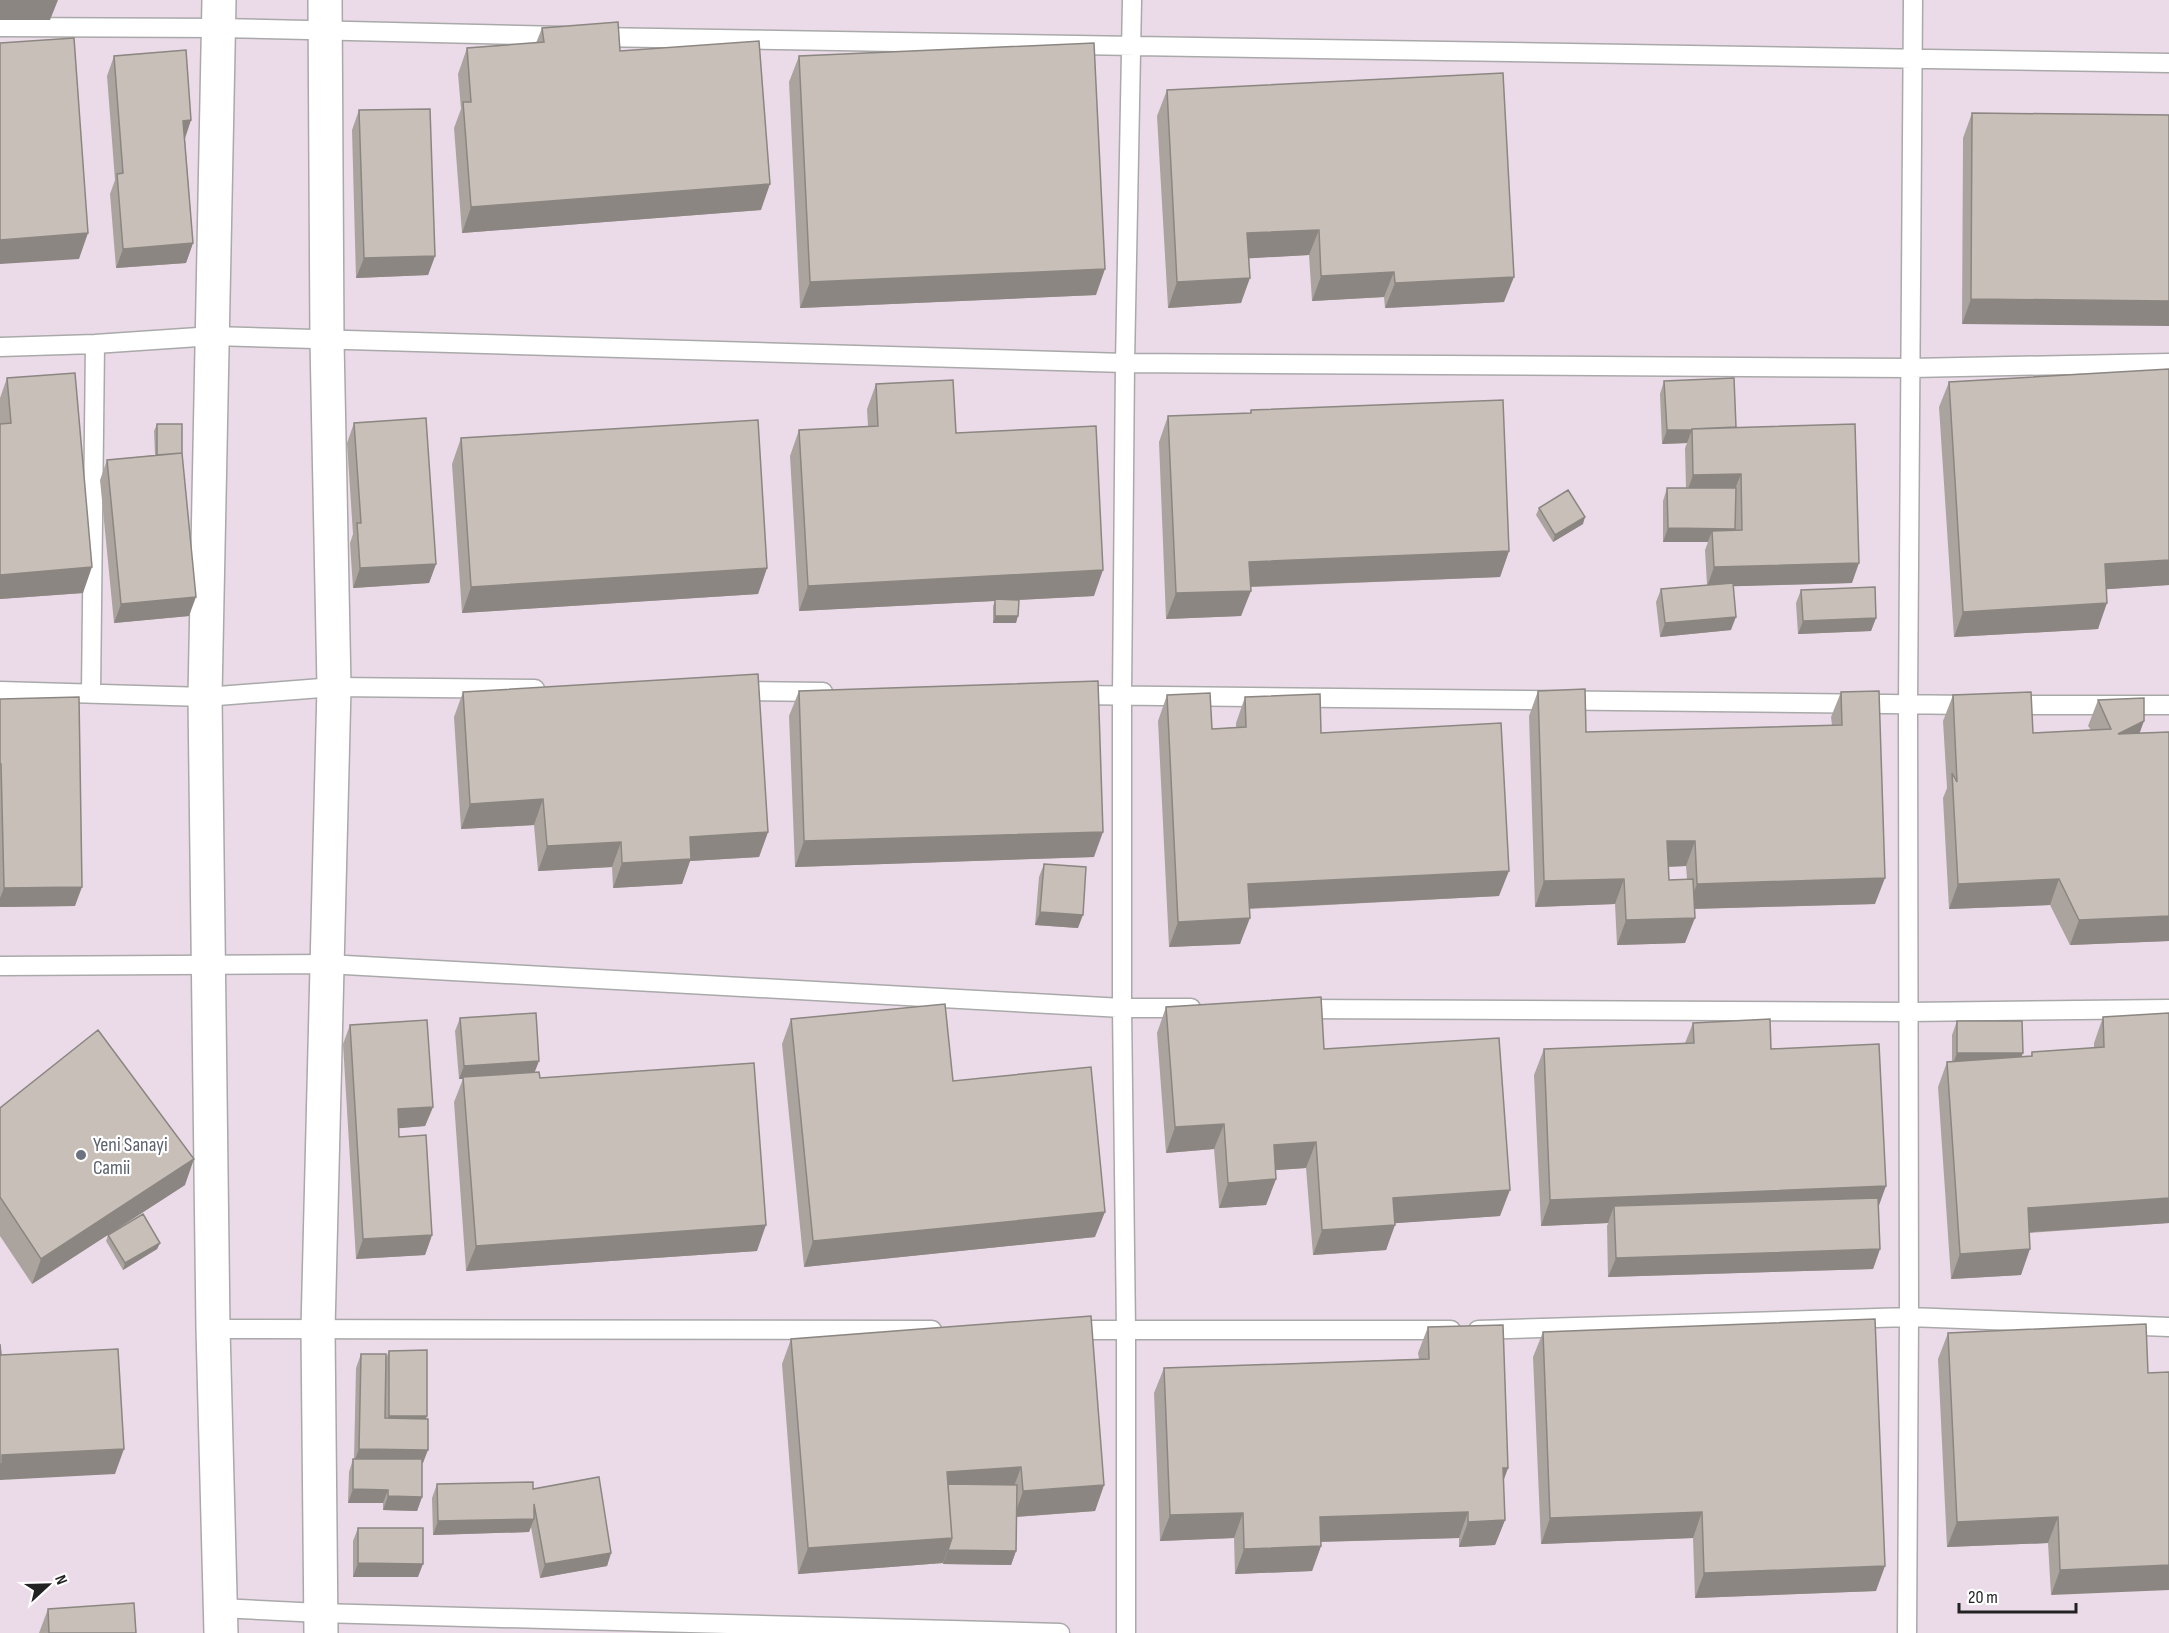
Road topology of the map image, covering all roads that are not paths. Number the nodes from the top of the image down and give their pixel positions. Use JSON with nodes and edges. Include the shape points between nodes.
{"nodes":[{"id":1,"x":325,"y":0,"type":"edge"},
{"id":2,"x":1132,"y":0,"type":"edge"},
{"id":3,"x":1913,"y":0,"type":"edge"},
{"id":4,"x":219,"y":14,"type":"edge"},
{"id":5,"x":0,"y":27,"type":"edge"},
{"id":6,"x":325,"y":32,"type":"junction"},
{"id":7,"x":1132,"y":46,"type":"junction"},
{"id":8,"x":1912,"y":59,"type":"junction"},
{"id":9,"x":2169,"y":63,"type":"edge"},
{"id":10,"x":213,"y":336,"type":"junction"},
{"id":11,"x":327,"y":341,"type":"junction"},
{"id":12,"x":95,"y":344,"type":"junction"},
{"id":13,"x":0,"y":346,"type":"edge"},
{"id":14,"x":1125,"y":363,"type":"junction"},
{"id":15,"x":2169,"y":363,"type":"edge"},
{"id":16,"x":1911,"y":368,"type":"junction"},
{"id":17,"x":334,"y":687,"type":"junction"},
{"id":18,"x":549,"y":689,"type":"edge"},
{"id":19,"x":0,"y":691,"type":"edge"},
{"id":20,"x":716,"y":691,"type":"edge"},
{"id":21,"x":835,"y":692,"type":"edge"},
{"id":22,"x":91,"y":693,"type":"junction"},
{"id":23,"x":1062,"y":694,"type":"edge"},
{"id":24,"x":1122,"y":695,"type":"junction"},
{"id":25,"x":205,"y":697,"type":"junction"},
{"id":26,"x":1908,"y":705,"type":"junction"},
{"id":27,"x":2169,"y":705,"type":"edge"},
{"id":28,"x":209,"y":963,"type":"junction"},
{"id":29,"x":327,"y":964,"type":"junction"},
{"id":30,"x":0,"y":966,"type":"edge"},
{"id":31,"x":1122,"y":1008,"type":"junction"},
{"id":32,"x":1205,"y":1008,"type":"edge"},
{"id":33,"x":1276,"y":1009,"type":"edge"},
{"id":34,"x":2169,"y":1009,"type":"edge"},
{"id":35,"x":1908,"y":1012,"type":"junction"},
{"id":36,"x":1910,"y":1317,"type":"junction"},
{"id":37,"x":2169,"y":1327,"type":"edge"},
{"id":38,"x":213,"y":1329,"type":"junction"},
{"id":39,"x":318,"y":1329,"type":"junction"},
{"id":40,"x":948,"y":1330,"type":"edge"},
{"id":41,"x":1055,"y":1330,"type":"edge"},
{"id":42,"x":1126,"y":1330,"type":"junction"},
{"id":43,"x":221,"y":1620,"type":"edge"},
{"id":44,"x":320,"y":1623,"type":"edge"},
{"id":45,"x":1060,"y":1633,"type":"edge"},
{"id":46,"x":1125,"y":1633,"type":"edge"},
{"id":47,"x":1907,"y":1633,"type":"edge"}],
"edges":[{"from":1,"to":6,"type":"street"},
{"from":2,"to":7,"type":"lane"},
{"from":3,"to":8,"type":"lane"},
{"from":4,"to":5,"type":"lane"},
{"from":4,"to":6,"type":"lane"},
{"from":4,"to":10,"type":"street"},
{"from":6,"to":7,"type":"lane"},
{"from":6,"to":11,"type":"street"},
{"from":7,"to":8,"type":"lane"},
{"from":7,"to":14,"type":"lane"},
{"from":8,"to":9,"type":"lane"},
{"from":8,"to":16,"type":"lane"},
{"from":10,"to":11,"type":"lane"},
{"from":10,"to":12,"type":"lane"},
{"from":10,"to":25,"type":"street"},
{"from":11,"to":14,"type":"lane"},
{"from":11,"to":17,"type":"street"},
{"from":12,"to":13,"type":"lane"},
{"from":12,"to":22,"type":"lane"},
{"from":14,"to":16,"type":"lane"},
{"from":14,"to":24,"type":"lane"},
{"from":15,"to":16,"type":"lane"},
{"from":16,"to":26,"type":"lane"},
{"from":17,"to":18,"type":"lane"},
{"from":17,"to":25,"type":"lane"},
{"from":17,"to":29,"type":"street"},
{"from":19,"to":22,"type":"lane"},
{"from":20,"to":21,"type":"lane"},
{"from":22,"to":25,"type":"lane"},
{"from":23,"to":24,"type":"lane"},
{"from":24,"to":26,"type":"lane"},
{"from":24,"to":31,"type":"lane"},
{"from":25,"to":28,"type":"street"},
{"from":26,"to":27,"type":"lane"},
{"from":26,"to":35,"type":"lane"},
{"from":28,"to":29,"type":"lane"},
{"from":28,"to":30,"type":"lane"},
{"from":28,"to":38,"type":"street"},
{"from":29,"to":31,"type":"lane"},
{"from":29,"to":39,"type":"street"},
{"from":31,"to":32,"type":"lane"},
{"from":31,"to":42,"type":"lane"},
{"from":33,"to":35,"type":"lane"},
{"from":34,"to":35,"type":"lane"},
{"from":35,"to":36,"type":"lane"},
{"from":36,"to":37,"type":"lane"},
{"from":36,"to":42,"type":"lane","via":[[1518,1330]]},
{"from":36,"to":47,"type":"lane"},
{"from":38,"to":39,"type":"lane"},
{"from":38,"to":43,"type":"street"},
{"from":39,"to":40,"type":"lane"},
{"from":39,"to":44,"type":"street"},
{"from":41,"to":42,"type":"lane"},
{"from":42,"to":46,"type":"lane"},
{"from":43,"to":44,"type":"lane"},
{"from":44,"to":45,"type":"lane"}]}
